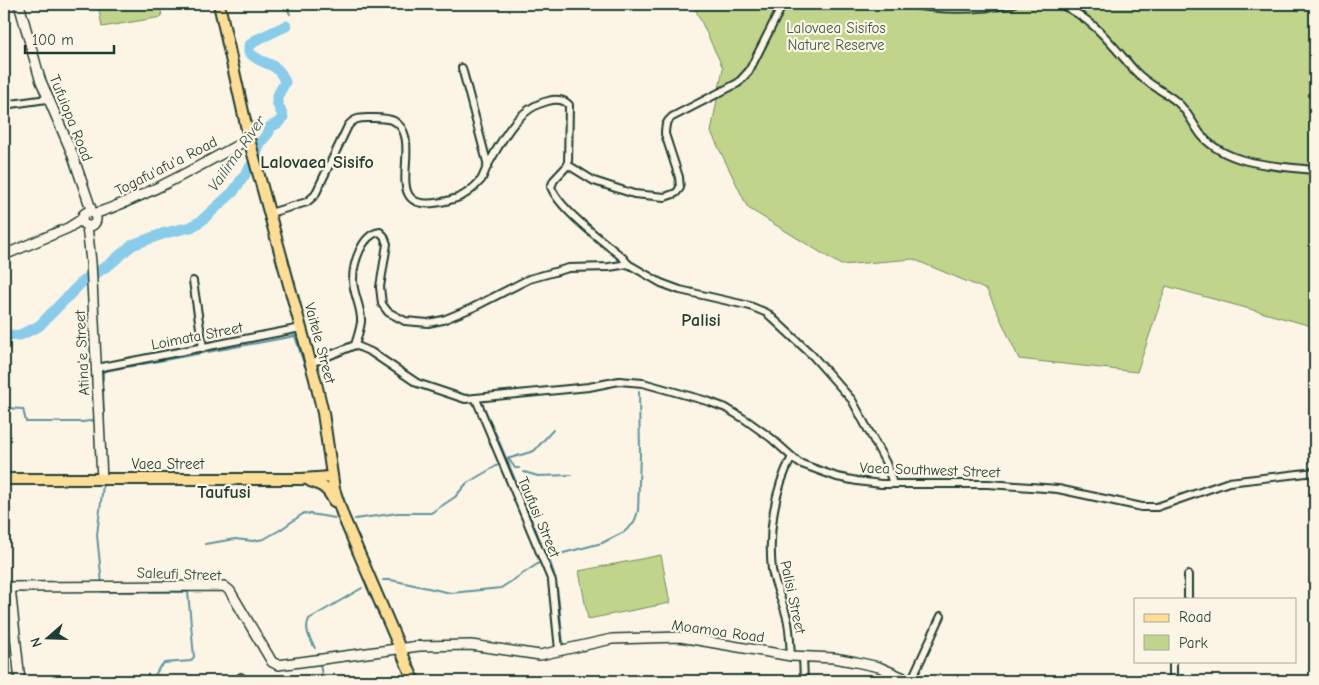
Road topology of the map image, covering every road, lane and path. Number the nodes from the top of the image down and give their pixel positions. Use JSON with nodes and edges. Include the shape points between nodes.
{"nodes":[{"id":1,"x":19,"y":4,"type":"edge"},
{"id":2,"x":219,"y":4,"type":"edge"},
{"id":3,"x":783,"y":4,"type":"edge"},
{"id":4,"x":908,"y":4,"type":"edge"},
{"id":5,"x":1013,"y":4,"type":"edge"},
{"id":6,"x":1059,"y":4,"type":"edge"},
{"id":7,"x":462,"y":68,"type":"dead end"},
{"id":8,"x":47,"y":98,"type":"junction"},
{"id":9,"x":4,"y":105,"type":"edge"},
{"id":10,"x":250,"y":141,"type":"junction"},
{"id":11,"x":488,"y":166,"type":"junction"},
{"id":12,"x":568,"y":166,"type":"junction"},
{"id":13,"x":1315,"y":170,"type":"edge"},
{"id":14,"x":85,"y":193,"type":"junction"},
{"id":15,"x":114,"y":207,"type":"junction"},
{"id":16,"x":270,"y":213,"type":"junction"},
{"id":17,"x":89,"y":219,"type":"junction"},
{"id":18,"x":68,"y":228,"type":"junction"},
{"id":19,"x":90,"y":241,"type":"junction"},
{"id":20,"x":4,"y":255,"type":"edge"},
{"id":21,"x":628,"y":264,"type":"junction"},
{"id":22,"x":193,"y":281,"type":"dead end"},
{"id":23,"x":302,"y":328,"type":"junction"},
{"id":24,"x":355,"y":346,"type":"junction"},
{"id":25,"x":203,"y":348,"type":"junction"},
{"id":26,"x":311,"y":363,"type":"junction"},
{"id":27,"x":97,"y":368,"type":"junction"},
{"id":28,"x":476,"y":399,"type":"junction"},
{"id":29,"x":328,"y":450,"type":"junction"},
{"id":30,"x":792,"y":457,"type":"junction"},
{"id":31,"x":1315,"y":472,"type":"edge"},
{"id":32,"x":332,"y":477,"type":"junction"},
{"id":33,"x":4,"y":479,"type":"edge"},
{"id":34,"x":102,"y":479,"type":"junction"},
{"id":35,"x":300,"y":479,"type":"junction"},
{"id":36,"x":893,"y":484,"type":"junction"},
{"id":37,"x":349,"y":531,"type":"junction"},
{"id":38,"x":1188,"y":575,"type":"dead end"},
{"id":39,"x":7,"y":587,"type":"edge"},
{"id":40,"x":1188,"y":598,"type":"edge"},
{"id":41,"x":941,"y":616,"type":"dead end"},
{"id":42,"x":400,"y":648,"type":"junction"},
{"id":43,"x":559,"y":650,"type":"junction"},
{"id":44,"x":791,"y":656,"type":"junction"},
{"id":45,"x":803,"y":656,"type":"junction"},
{"id":46,"x":1173,"y":662,"type":"edge"},
{"id":47,"x":20,"y":681,"type":"edge"},
{"id":48,"x":414,"y":681,"type":"edge"},
{"id":49,"x":804,"y":681,"type":"edge"},
{"id":50,"x":911,"y":681,"type":"edge"},
{"id":51,"x":1173,"y":681,"type":"edge"}],
"edges":[{"from":1,"to":8,"type":"main road","name":"Tufuiopa Road"},
{"from":2,"to":10,"type":"main road","name":"Vaitele Street"},
{"from":3,"to":12,"type":"street","via":[[743,78],[668,121],[665,134],[679,177],[680,188],[676,193],[665,197],[634,194],[594,181]]},
{"from":4,"to":5,"type":"street","via":[[973,9]]},
{"from":6,"to":13,"type":"street","via":[[1076,11],[1091,23],[1136,73],[1178,103],[1202,136],[1214,146],[1239,159]]},
{"from":7,"to":11,"type":"street"},
{"from":8,"to":9,"type":"street"},
{"from":8,"to":14,"type":"main road","name":"Tufuiopa Road","via":[[70,147]]},
{"from":10,"to":15,"type":"main road","name":"Togafu'afu'a Road"},
{"from":10,"to":16,"type":"main road","name":"Vaitele Street"},
{"from":11,"to":12,"type":"street","via":[[517,120],[531,107],[558,100],[569,105]]},
{"from":11,"to":16,"type":"street","via":[[473,189],[459,197],[422,204],[408,194],[404,184],[407,146],[395,122],[356,119],[348,126],[315,195],[307,202]]},
{"from":12,"to":21,"type":"street","via":[[554,180],[551,187],[554,193],[571,213]]},
{"from":14,"to":15,"type":"main road","via":[[95,204]]},
{"from":14,"to":17,"type":"main road","name":"Tufuiopa Road"},
{"from":15,"to":17,"type":"main road","name":"Togafu'afu'a Road"},
{"from":16,"to":23,"type":"main road","name":"Vaitele Street"},
{"from":17,"to":18,"type":"main road"},
{"from":17,"to":19,"type":"main road","name":"Atina'e Street"},
{"from":18,"to":19,"type":"main road","via":[[83,231]]},
{"from":18,"to":20,"type":"main road"},
{"from":19,"to":27,"type":"main road","name":"Atina'e Street"},
{"from":21,"to":24,"type":"street","via":[[569,268],[529,279],[443,320],[428,323],[405,321],[388,312],[382,304],[380,287],[387,244],[380,232],[374,233],[366,240],[355,267],[353,281],[361,322]]},
{"from":21,"to":36,"type":"street","via":[[680,290],[767,313],[812,355],[852,400],[886,463]]},
{"from":22,"to":25,"type":"street"},
{"from":23,"to":25,"type":"street","name":"Loimata Street"},
{"from":23,"to":26,"type":"main road","name":"Vaitele Street"},
{"from":24,"to":26,"type":"street"},
{"from":24,"to":28,"type":"street","name":"Vaea Southwest Street","via":[[371,352],[417,383],[465,399]]},
{"from":25,"to":27,"type":"street","name":"Loimata Street"},
{"from":26,"to":29,"type":"main road","name":"Vaitele Street"},
{"from":27,"to":34,"type":"main road","name":"Atina'e Street"},
{"from":28,"to":30,"type":"street","name":"Vaea Southwest Street","via":[[619,381],[643,384],[726,408],[752,424]]},
{"from":28,"to":43,"type":"street","name":"Taufusi Street","via":[[552,581]]},
{"from":29,"to":32,"type":"main road","name":"Vaitele Street"},
{"from":29,"to":35,"type":"main road","via":[[323,470]]},
{"from":30,"to":36,"type":"street","name":"Vaea Southwest Street","via":[[837,477]]},
{"from":30,"to":44,"type":"street","name":"Palisi Street","via":[[785,469],[774,513],[771,550],[773,572],[787,618]]},
{"from":31,"to":36,"type":"street","name":"Vaea Southwest Street","via":[[1229,482],[1157,507],[1142,507],[1058,489],[988,484]]},
{"from":32,"to":35,"type":"main road","name":"Vaea Street"},
{"from":32,"to":37,"type":"main road","name":"Vaitele Street"},
{"from":33,"to":34,"type":"main road","name":"Vaea Street"},
{"from":34,"to":35,"type":"main road","name":"Vaea Street"},
{"from":35,"to":37,"type":"main road","via":[[320,484],[330,491]]},
{"from":37,"to":42,"type":"main road","name":"Vaitele Street"},
{"from":38,"to":40,"type":"street"},
{"from":39,"to":42,"type":"main road","name":"Saleufi Street","via":[[224,586],[272,662],[278,665]]},
{"from":39,"to":47,"type":"main road"},
{"from":41,"to":50,"type":"street"},
{"from":42,"to":43,"type":"main road","name":"Moamoa Road","via":[[471,645],[540,655]]},
{"from":42,"to":48,"type":"main road","name":"Vaitele Street"},
{"from":43,"to":44,"type":"main road","name":"Moamoa Road","via":[[612,639],[680,637]]},
{"from":44,"to":45,"type":"main road","name":"Moamoa Road"},
{"from":45,"to":49,"type":"street"},
{"from":45,"to":50,"type":"main road","name":"Moamoa Road","via":[[879,667]]},
{"from":46,"to":51,"type":"street"}]}
